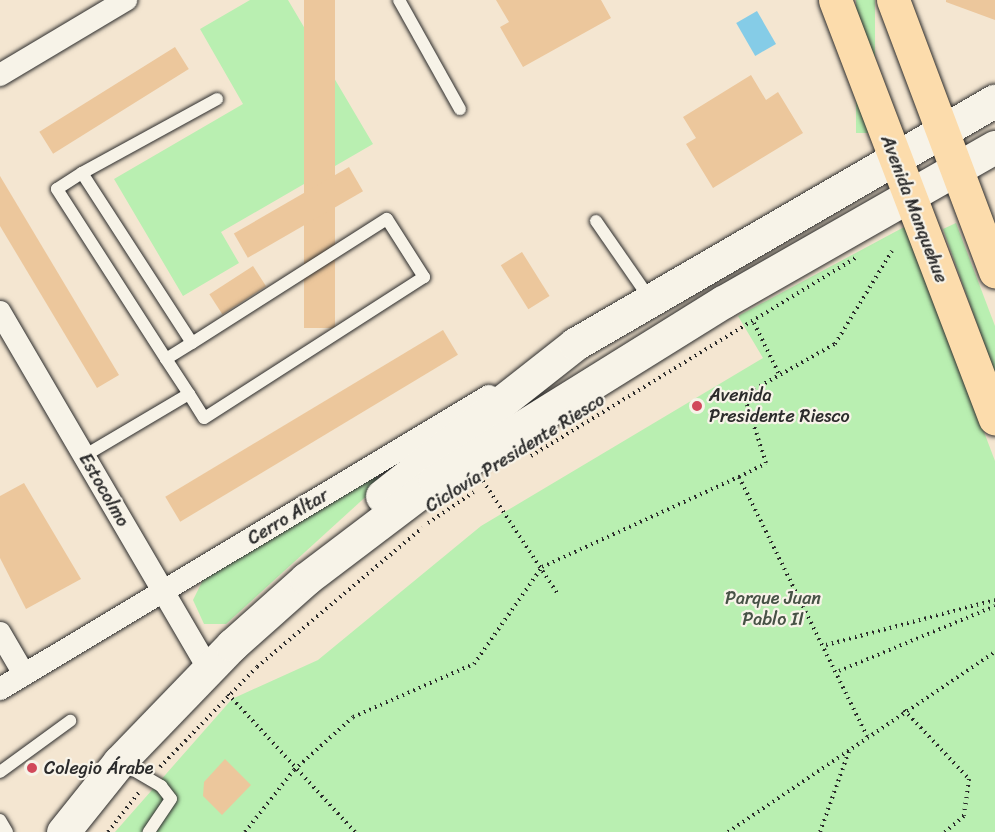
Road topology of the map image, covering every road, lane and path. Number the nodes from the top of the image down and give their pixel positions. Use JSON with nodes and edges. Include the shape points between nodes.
{"nodes":[{"id":1,"x":399,"y":0,"type":"edge"},
{"id":2,"x":835,"y":0,"type":"edge"},
{"id":3,"x":893,"y":0,"type":"edge"},
{"id":4,"x":117,"y":2,"type":"edge"},
{"id":5,"x":0,"y":75,"type":"edge"},
{"id":6,"x":217,"y":99,"type":"dead end"},
{"id":7,"x":995,"y":101,"type":"edge"},
{"id":8,"x":460,"y":109,"type":"dead end"},
{"id":9,"x":942,"y":131,"type":"junction"},
{"id":10,"x":995,"y":147,"type":"edge"},
{"id":11,"x":893,"y":158,"type":"junction"},
{"id":12,"x":957,"y":170,"type":"junction"},
{"id":13,"x":82,"y":173,"type":"junction"},
{"id":14,"x":909,"y":196,"type":"junction"},
{"id":15,"x":596,"y":221,"type":"dead end"},
{"id":16,"x":892,"y":251,"type":"dead end"},
{"id":17,"x":859,"y":254,"type":"dead end"},
{"id":18,"x":995,"y":272,"type":"edge"},
{"id":19,"x":650,"y":300,"type":"junction"},
{"id":20,"x":0,"y":312,"type":"edge"},
{"id":21,"x":754,"y":323,"type":"junction"},
{"id":22,"x":192,"y":343,"type":"junction"},
{"id":23,"x":575,"y":344,"type":"junction"},
{"id":24,"x":166,"y":359,"type":"junction"},
{"id":25,"x":780,"y":376,"type":"junction"},
{"id":26,"x":189,"y":394,"type":"junction"},
{"id":27,"x":995,"y":418,"type":"edge"},
{"id":28,"x":84,"y":456,"type":"junction"},
{"id":29,"x":526,"y":459,"type":"dead end"},
{"id":30,"x":476,"y":471,"type":"junction"},
{"id":31,"x":739,"y":477,"type":"junction"},
{"id":32,"x":495,"y":478,"type":"dead end"},
{"id":33,"x":542,"y":567,"type":"junction"},
{"id":34,"x":306,"y":579,"type":"junction"},
{"id":35,"x":164,"y":592,"type":"junction"},
{"id":36,"x":557,"y":593,"type":"dead end"},
{"id":37,"x":995,"y":600,"type":"edge"},
{"id":38,"x":995,"y":606,"type":"edge"},
{"id":39,"x":0,"y":633,"type":"edge"},
{"id":40,"x":826,"y":645,"type":"junction"},
{"id":41,"x":995,"y":652,"type":"edge"},
{"id":42,"x":839,"y":671,"type":"junction"},
{"id":43,"x":24,"y":674,"type":"junction"},
{"id":44,"x":221,"y":684,"type":"junction"},
{"id":45,"x":0,"y":689,"type":"edge"},
{"id":46,"x":904,"y":710,"type":"junction"},
{"id":47,"x":70,"y":721,"type":"dead end"},
{"id":48,"x":867,"y":736,"type":"junction"},
{"id":49,"x":850,"y":747,"type":"junction"},
{"id":50,"x":119,"y":762,"type":"junction"},
{"id":51,"x":294,"y":770,"type":"junction"},
{"id":52,"x":0,"y":772,"type":"edge"},
{"id":53,"x":149,"y":779,"type":"junction"},
{"id":54,"x":0,"y":820,"type":"edge"},
{"id":55,"x":7,"y":832,"type":"edge"},
{"id":56,"x":63,"y":832,"type":"edge"},
{"id":57,"x":108,"y":832,"type":"edge"},
{"id":58,"x":148,"y":832,"type":"edge"},
{"id":59,"x":245,"y":832,"type":"edge"},
{"id":60,"x":356,"y":832,"type":"edge"},
{"id":61,"x":728,"y":832,"type":"edge"},
{"id":62,"x":820,"y":832,"type":"edge"},
{"id":63,"x":945,"y":832,"type":"edge"}],
"edges":[{"from":1,"to":8,"type":"lane"},
{"from":2,"to":11,"type":"main road","name":"Avenida Manquehue"},
{"from":3,"to":9,"type":"main road"},
{"from":4,"to":5,"type":"street"},
{"from":6,"to":13,"type":"lane"},
{"from":7,"to":9,"type":"main road"},
{"from":9,"to":11,"type":"main road"},
{"from":9,"to":12,"type":"main road"},
{"from":10,"to":12,"type":"main road"},
{"from":11,"to":14,"type":"main road","name":"Avenida Manquehue"},
{"from":11,"to":19,"type":"main road"},
{"from":12,"to":14,"type":"main road"},
{"from":12,"to":18,"type":"main road"},
{"from":13,"to":22,"type":"lane"},
{"from":13,"to":24,"type":"lane","via":[[57,189]]},
{"from":14,"to":27,"type":"main road","name":"Avenida Manquehue"},
{"from":14,"to":30,"type":"main road","via":[[723,302]]},
{"from":15,"to":19,"type":"lane"},
{"from":16,"to":25,"type":"path","via":[[835,344]]},
{"from":17,"to":21,"type":"path","name":"Ciclovía Presidente Riesco","via":[[853,264]]},
{"from":19,"to":23,"type":"main road"},
{"from":20,"to":28,"type":"street","name":"Estocolmo"},
{"from":21,"to":25,"type":"path"},
{"from":21,"to":29,"type":"path","name":"Ciclovía Presidente Riesco"},
{"from":22,"to":24,"type":"lane"},
{"from":22,"to":26,"type":"lane","via":[[387,219],[424,277],[204,418]]},
{"from":23,"to":34,"type":"main road","via":[[390,488]]},
{"from":23,"to":35,"type":"street","name":"Cerro Altar"},
{"from":24,"to":26,"type":"lane"},
{"from":25,"to":31,"type":"path","via":[[744,395],[765,463]]},
{"from":26,"to":28,"type":"lane"},
{"from":28,"to":35,"type":"street","name":"Estocolmo"},
{"from":30,"to":32,"type":"path","name":"Ciclovía Presidente Riesco"},
{"from":30,"to":33,"type":"path"},
{"from":30,"to":34,"type":"main road"},
{"from":30,"to":44,"type":"path","name":"Ciclovía Presidente Riesco","via":[[426,525]]},
{"from":31,"to":33,"type":"path"},
{"from":31,"to":40,"type":"path"},
{"from":33,"to":36,"type":"path"},
{"from":33,"to":51,"type":"path","via":[[474,664],[353,717]]},
{"from":34,"to":44,"type":"main road"},
{"from":35,"to":43,"type":"street","name":"Cerro Altar"},
{"from":35,"to":44,"type":"street","name":"Estocolmo"},
{"from":37,"to":40,"type":"path"},
{"from":38,"to":42,"type":"path"},
{"from":39,"to":43,"type":"street"},
{"from":40,"to":42,"type":"path"},
{"from":41,"to":46,"type":"path"},
{"from":42,"to":48,"type":"path"},
{"from":43,"to":45,"type":"street","name":"Cerro Altar"},
{"from":44,"to":50,"type":"main road"},
{"from":44,"to":51,"type":"path"},
{"from":44,"to":53,"type":"path","name":"Ciclovía Presidente Riesco"},
{"from":46,"to":48,"type":"path"},
{"from":46,"to":63,"type":"path","via":[[969,779],[964,816]]},
{"from":47,"to":52,"type":"lane"},
{"from":48,"to":49,"type":"path"},
{"from":49,"to":61,"type":"path"},
{"from":49,"to":62,"type":"path"},
{"from":50,"to":53,"type":"lane"},
{"from":50,"to":56,"type":"main road"},
{"from":51,"to":59,"type":"path"},
{"from":51,"to":60,"type":"path"},
{"from":53,"to":57,"type":"path","name":"Ciclovía Presidente Riesco"},
{"from":53,"to":58,"type":"lane","via":[[171,800]]},
{"from":54,"to":55,"type":"lane"}]}
